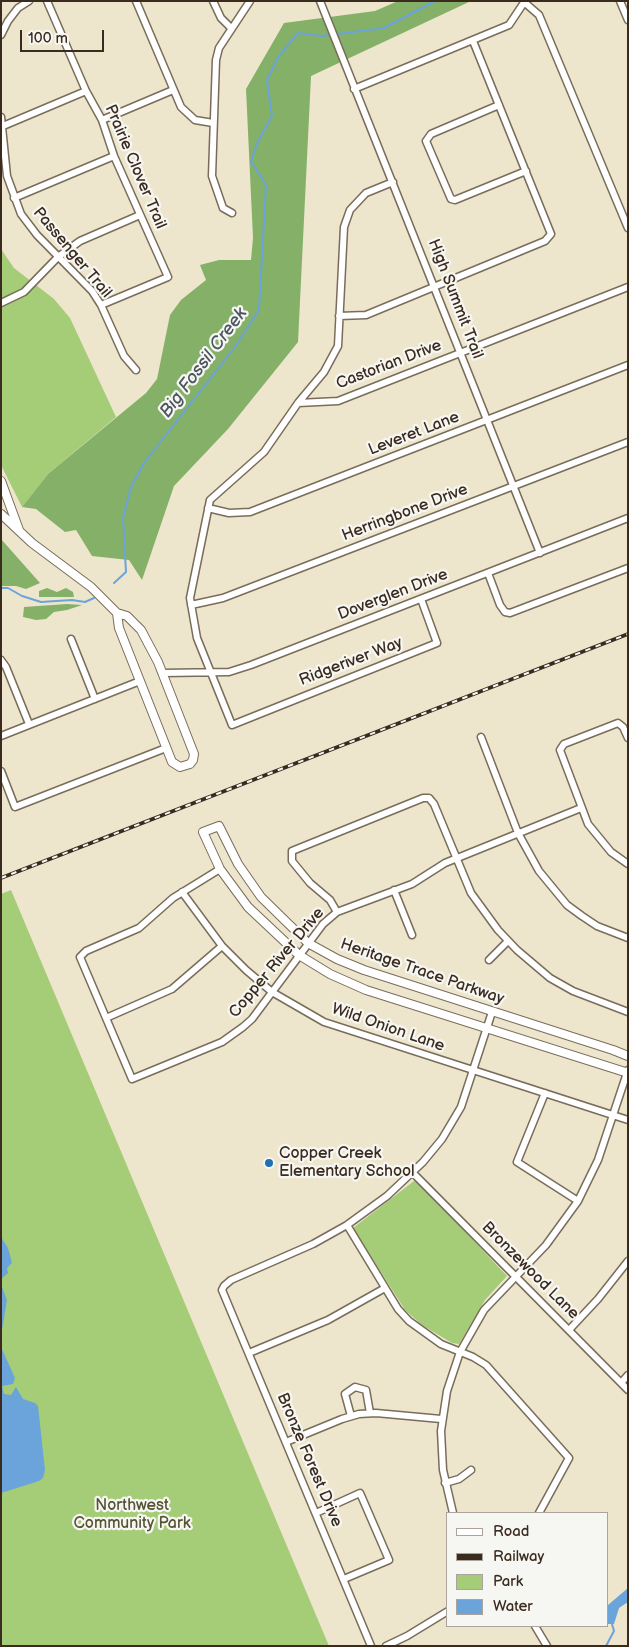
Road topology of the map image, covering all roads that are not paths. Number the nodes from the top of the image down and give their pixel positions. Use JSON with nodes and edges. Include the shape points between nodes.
{"nodes":[{"id":1,"x":30,"y":1,"type":"edge"},
{"id":2,"x":47,"y":1,"type":"edge"},
{"id":3,"x":136,"y":1,"type":"edge"},
{"id":4,"x":213,"y":1,"type":"edge"},
{"id":5,"x":250,"y":1,"type":"edge"},
{"id":6,"x":320,"y":1,"type":"edge"},
{"id":7,"x":620,"y":1,"type":"edge"},
{"id":8,"x":525,"y":2,"type":"edge"},
{"id":9,"x":628,"y":20,"type":"edge"},
{"id":10,"x":231,"y":28,"type":"junction"},
{"id":11,"x":1,"y":36,"type":"edge"},
{"id":12,"x":473,"y":41,"type":"junction"},
{"id":13,"x":354,"y":89,"type":"junction"},
{"id":14,"x":173,"y":90,"type":"junction"},
{"id":15,"x":86,"y":91,"type":"junction"},
{"id":16,"x":499,"y":105,"type":"junction"},
{"id":17,"x":1,"y":117,"type":"edge"},
{"id":18,"x":102,"y":120,"type":"junction"},
{"id":19,"x":213,"y":123,"type":"junction"},
{"id":20,"x":4,"y":126,"type":"junction"},
{"id":21,"x":114,"y":156,"type":"junction"},
{"id":22,"x":526,"y":171,"type":"junction"},
{"id":23,"x":393,"y":182,"type":"junction"},
{"id":24,"x":14,"y":198,"type":"junction"},
{"id":25,"x":232,"y":213,"type":"dead end"},
{"id":26,"x":140,"y":215,"type":"junction"},
{"id":27,"x":628,"y":227,"type":"edge"},
{"id":28,"x":58,"y":257,"type":"junction"},
{"id":29,"x":435,"y":287,"type":"junction"},
{"id":30,"x":628,"y":287,"type":"edge"},
{"id":31,"x":1,"y":303,"type":"edge"},
{"id":32,"x":101,"y":305,"type":"junction"},
{"id":33,"x":339,"y":316,"type":"junction"},
{"id":34,"x":461,"y":352,"type":"junction"},
{"id":35,"x":628,"y":365,"type":"edge"},
{"id":36,"x":136,"y":370,"type":"dead end"},
{"id":37,"x":298,"y":403,"type":"junction"},
{"id":38,"x":487,"y":420,"type":"junction"},
{"id":39,"x":628,"y":442,"type":"edge"},
{"id":40,"x":1,"y":481,"type":"edge"},
{"id":41,"x":513,"y":487,"type":"junction"},
{"id":42,"x":208,"y":508,"type":"junction"},
{"id":43,"x":1,"y":514,"type":"edge"},
{"id":44,"x":628,"y":518,"type":"edge"},
{"id":45,"x":19,"y":530,"type":"junction"},
{"id":46,"x":540,"y":552,"type":"junction"},
{"id":47,"x":628,"y":568,"type":"edge"},
{"id":48,"x":488,"y":573,"type":"junction"},
{"id":49,"x":421,"y":599,"type":"junction"},
{"id":50,"x":191,"y":605,"type":"junction"},
{"id":51,"x":117,"y":613,"type":"junction"},
{"id":52,"x":71,"y":639,"type":"dead end"},
{"id":53,"x":1,"y":660,"type":"edge"},
{"id":54,"x":211,"y":672,"type":"junction"},
{"id":55,"x":163,"y":673,"type":"junction"},
{"id":56,"x":140,"y":681,"type":"junction"},
{"id":57,"x":96,"y":698,"type":"junction"},
{"id":58,"x":29,"y":724,"type":"junction"},
{"id":59,"x":1,"y":736,"type":"edge"},
{"id":60,"x":481,"y":737,"type":"dead end"},
{"id":61,"x":628,"y":738,"type":"edge"},
{"id":62,"x":166,"y":748,"type":"junction"},
{"id":63,"x":1,"y":771,"type":"edge"},
{"id":64,"x":581,"y":808,"type":"junction"},
{"id":65,"x":518,"y":833,"type":"junction"},
{"id":66,"x":455,"y":858,"type":"junction"},
{"id":67,"x":628,"y":864,"type":"edge"},
{"id":68,"x":220,"y":869,"type":"junction"},
{"id":69,"x":394,"y":890,"type":"junction"},
{"id":70,"x":182,"y":892,"type":"junction"},
{"id":71,"x":337,"y":912,"type":"junction"},
{"id":72,"x":412,"y":935,"type":"dead end"},
{"id":73,"x":628,"y":938,"type":"edge"},
{"id":74,"x":508,"y":941,"type":"junction"},
{"id":75,"x":308,"y":943,"type":"junction"},
{"id":76,"x":222,"y":946,"type":"junction"},
{"id":77,"x":300,"y":955,"type":"junction"},
{"id":78,"x":489,"y":960,"type":"dead end"},
{"id":79,"x":272,"y":992,"type":"junction"},
{"id":80,"x":492,"y":1012,"type":"junction"},
{"id":81,"x":628,"y":1012,"type":"edge"},
{"id":82,"x":106,"y":1018,"type":"junction"},
{"id":83,"x":487,"y":1028,"type":"junction"},
{"id":84,"x":628,"y":1056,"type":"edge"},
{"id":85,"x":473,"y":1071,"type":"junction"},
{"id":86,"x":628,"y":1072,"type":"edge"},
{"id":87,"x":545,"y":1094,"type":"junction"},
{"id":88,"x":614,"y":1116,"type":"junction"},
{"id":89,"x":628,"y":1120,"type":"edge"},
{"id":90,"x":412,"y":1172,"type":"junction"},
{"id":91,"x":578,"y":1201,"type":"junction"},
{"id":92,"x":347,"y":1225,"type":"junction"},
{"id":93,"x":628,"y":1261,"type":"edge"},
{"id":94,"x":516,"y":1277,"type":"junction"},
{"id":95,"x":385,"y":1288,"type":"junction"},
{"id":96,"x":569,"y":1330,"type":"junction"},
{"id":97,"x":460,"y":1352,"type":"junction"},
{"id":98,"x":249,"y":1353,"type":"junction"},
{"id":99,"x":628,"y":1375,"type":"edge"},
{"id":100,"x":621,"y":1383,"type":"junction"},
{"id":101,"x":628,"y":1390,"type":"edge"},
{"id":102,"x":370,"y":1413,"type":"junction"},
{"id":103,"x":351,"y":1416,"type":"junction"},
{"id":104,"x":441,"y":1420,"type":"junction"},
{"id":105,"x":286,"y":1442,"type":"junction"},
{"id":106,"x":471,"y":1470,"type":"dead end"},
{"id":107,"x":445,"y":1483,"type":"junction"},
{"id":108,"x":453,"y":1512,"type":"edge"},
{"id":109,"x":540,"y":1512,"type":"edge"},
{"id":110,"x":316,"y":1513,"type":"junction"},
{"id":111,"x":344,"y":1579,"type":"junction"},
{"id":112,"x":446,"y":1612,"type":"edge"},
{"id":113,"x":536,"y":1627,"type":"edge"},
{"id":114,"x":371,"y":1646,"type":"edge"},
{"id":115,"x":386,"y":1646,"type":"edge"},
{"id":116,"x":547,"y":1646,"type":"edge"}],
"edges":[{"from":1,"to":11,"type":"street","via":[[18,8]]},
{"from":2,"to":15,"type":"street","name":"Prairie Clover Trail"},
{"from":3,"to":14,"type":"street"},
{"from":4,"to":10,"type":"street","via":[[221,18]]},
{"from":5,"to":10,"type":"street"},
{"from":6,"to":13,"type":"street","name":"High Summit Trail"},
{"from":7,"to":9,"type":"street"},
{"from":8,"to":12,"type":"street","via":[[509,25]]},
{"from":8,"to":27,"type":"street","via":[[539,14]]},
{"from":10,"to":19,"type":"street","via":[[217,54]]},
{"from":12,"to":13,"type":"street"},
{"from":12,"to":16,"type":"street"},
{"from":13,"to":23,"type":"street","name":"High Summit Trail"},
{"from":14,"to":18,"type":"street"},
{"from":14,"to":19,"type":"street","via":[[189,117]]},
{"from":15,"to":18,"type":"street","name":"Prairie Clover Trail"},
{"from":15,"to":20,"type":"street"},
{"from":16,"to":22,"type":"street"},
{"from":16,"to":22,"type":"street","via":[[431,134],[426,141],[451,199],[456,200]]},
{"from":17,"to":20,"type":"street","name":"Passenger Trail"},
{"from":18,"to":21,"type":"street","name":"Prairie Clover Trail"},
{"from":19,"to":25,"type":"street","via":[[213,182],[223,208]]},
{"from":20,"to":24,"type":"street","name":"Passenger Trail","via":[[7,176]]},
{"from":21,"to":24,"type":"street"},
{"from":21,"to":26,"type":"street","name":"Prairie Clover Trail"},
{"from":22,"to":29,"type":"street","via":[[551,234],[545,241]]},
{"from":23,"to":29,"type":"street","name":"High Summit Trail"},
{"from":23,"to":33,"type":"street","via":[[366,193],[350,210],[344,227]]},
{"from":24,"to":28,"type":"street","name":"Passenger Trail","via":[[37,236]]},
{"from":26,"to":28,"type":"street","via":[[80,241]]},
{"from":26,"to":32,"type":"street","name":"Prairie Clover Trail","via":[[168,277]]},
{"from":28,"to":31,"type":"street","via":[[24,292]]},
{"from":28,"to":32,"type":"street","name":"Passenger Trail","via":[[92,291]]},
{"from":29,"to":33,"type":"street","via":[[366,314]]},
{"from":29,"to":34,"type":"street","name":"High Summit Trail"},
{"from":30,"to":34,"type":"street","name":"Castorian Drive"},
{"from":32,"to":36,"type":"street","name":"Passenger Trail","via":[[124,356]]},
{"from":33,"to":37,"type":"street","via":[[338,346],[324,372]]},
{"from":34,"to":37,"type":"street","name":"Castorian Drive","via":[[338,401]]},
{"from":34,"to":38,"type":"street","name":"High Summit Trail"},
{"from":35,"to":38,"type":"street","name":"Leveret Lane"},
{"from":37,"to":42,"type":"street","via":[[264,452],[210,500]]},
{"from":38,"to":41,"type":"street","name":"High Summit Trail"},
{"from":38,"to":42,"type":"street","name":"Leveret Lane","via":[[250,512],[229,514]]},
{"from":39,"to":41,"type":"street","name":"Herringbone Drive"},
{"from":40,"to":45,"type":"street"},
{"from":41,"to":46,"type":"street","name":"High Summit Trail"},
{"from":41,"to":50,"type":"street","name":"Herringbone Drive","via":[[223,598]]},
{"from":42,"to":50,"type":"street"},
{"from":43,"to":45,"type":"street"},
{"from":44,"to":46,"type":"street","name":"Doverglen Drive"},
{"from":45,"to":51,"type":"street"},
{"from":46,"to":48,"type":"street","name":"Doverglen Drive"},
{"from":47,"to":48,"type":"street","via":[[510,612],[505,612],[500,604]]},
{"from":48,"to":49,"type":"street","name":"Doverglen Drive"},
{"from":49,"to":54,"type":"street","name":"Doverglen Drive","via":[[252,665],[229,672]]},
{"from":49,"to":54,"type":"street","name":"Ridgeriver Way","via":[[438,643],[232,725]]},
{"from":50,"to":54,"type":"street","via":[[197,638]]},
{"from":51,"to":55,"type":"street","via":[[127,616],[141,630]]},
{"from":51,"to":56,"type":"street","via":[[119,628]]},
{"from":52,"to":57,"type":"street"},
{"from":53,"to":58,"type":"street"},
{"from":54,"to":55,"type":"street","name":"Doverglen Drive"},
{"from":55,"to":62,"type":"street","via":[[194,760],[176,767]]},
{"from":56,"to":57,"type":"street"},
{"from":56,"to":62,"type":"street"},
{"from":57,"to":58,"type":"street"},
{"from":58,"to":59,"type":"street"},
{"from":60,"to":65,"type":"street"},
{"from":61,"to":64,"type":"street","via":[[620,724],[560,747]]},
{"from":62,"to":63,"type":"street","via":[[15,807]]},
{"from":64,"to":65,"type":"street","name":"Copper River Drive"},
{"from":64,"to":67,"type":"street","via":[[600,840]]},
{"from":65,"to":66,"type":"street","name":"Copper River Drive"},
{"from":65,"to":73,"type":"street","via":[[538,871],[567,904],[597,926]]},
{"from":66,"to":69,"type":"street","name":"Copper River Drive","via":[[433,868],[412,884]]},
{"from":66,"to":71,"type":"street","via":[[429,798],[292,851],[292,861],[330,900]]},
{"from":66,"to":74,"type":"street","via":[[479,904]]},
{"from":68,"to":70,"type":"street"},
{"from":68,"to":75,"type":"street","name":"Heritage Trace Parkway","via":[[203,832],[219,826],[233,856],[261,897]]},
{"from":68,"to":77,"type":"street","name":"Heritage Trace Parkway","via":[[248,907]]},
{"from":69,"to":71,"type":"street","name":"Copper River Drive"},
{"from":69,"to":72,"type":"street"},
{"from":70,"to":76,"type":"street","name":"Wild Onion Lane"},
{"from":70,"to":82,"type":"street","via":[[139,928],[86,951],[80,957]]},
{"from":71,"to":75,"type":"street","name":"Copper River Drive"},
{"from":74,"to":78,"type":"street"},
{"from":74,"to":81,"type":"street","via":[[531,964],[565,986],[592,1000]]},
{"from":75,"to":77,"type":"street","name":"Copper River Drive"},
{"from":75,"to":80,"type":"street","name":"Heritage Trace Parkway","via":[[364,970]]},
{"from":76,"to":79,"type":"street","name":"Wild Onion Lane"},
{"from":76,"to":82,"type":"street","via":[[172,990]]},
{"from":77,"to":79,"type":"street","name":"Copper River Drive"},
{"from":77,"to":83,"type":"street","name":"Heritage Trace Parkway","via":[[330,974],[366,990]]},
{"from":79,"to":82,"type":"street","name":"Copper River Drive","via":[[252,1019],[222,1042],[132,1079]]},
{"from":79,"to":85,"type":"street","name":"Wild Onion Lane","via":[[324,1022]]},
{"from":80,"to":83,"type":"street"},
{"from":80,"to":84,"type":"street","name":"Heritage Trace Parkway"},
{"from":83,"to":85,"type":"street"},
{"from":83,"to":86,"type":"street","name":"Heritage Trace Parkway"},
{"from":85,"to":87,"type":"street","name":"Wild Onion Lane"},
{"from":85,"to":90,"type":"street","via":[[461,1107],[449,1129],[434,1151]]},
{"from":86,"to":88,"type":"street"},
{"from":87,"to":88,"type":"street","name":"Wild Onion Lane"},
{"from":87,"to":91,"type":"street","via":[[518,1162]]},
{"from":88,"to":89,"type":"street","name":"Wild Onion Lane"},
{"from":88,"to":91,"type":"street"},
{"from":90,"to":92,"type":"street","via":[[387,1196]]},
{"from":90,"to":94,"type":"street","name":"Bronzewood Lane"},
{"from":91,"to":94,"type":"street"},
{"from":92,"to":95,"type":"street"},
{"from":92,"to":98,"type":"street","name":"Bronze Forest Drive","via":[[224,1286],[224,1295]]},
{"from":93,"to":96,"type":"street"},
{"from":94,"to":96,"type":"street","name":"Bronzewood Lane"},
{"from":94,"to":97,"type":"street","via":[[484,1310]]},
{"from":95,"to":97,"type":"street","via":[[413,1324],[431,1338]]},
{"from":95,"to":98,"type":"street","via":[[328,1320]]},
{"from":96,"to":100,"type":"street","name":"Bronzewood Lane"},
{"from":97,"to":104,"type":"street","via":[[450,1377]]},
{"from":97,"to":109,"type":"street","via":[[486,1365],[569,1458]]},
{"from":98,"to":105,"type":"street","name":"Bronze Forest Drive"},
{"from":99,"to":100,"type":"street"},
{"from":100,"to":101,"type":"street","name":"Bronzewood Lane"},
{"from":102,"to":103,"type":"street"},
{"from":102,"to":103,"type":"street","via":[[366,1390],[355,1387],[344,1394]]},
{"from":102,"to":104,"type":"street"},
{"from":103,"to":105,"type":"street"},
{"from":104,"to":107,"type":"street","via":[[440,1444]]},
{"from":105,"to":110,"type":"street","name":"Bronze Forest Drive"},
{"from":106,"to":107,"type":"street","via":[[459,1479]]},
{"from":107,"to":108,"type":"street"},
{"from":110,"to":111,"type":"street","name":"Bronze Forest Drive"},
{"from":110,"to":111,"type":"street","via":[[360,1493],[389,1560]]},
{"from":111,"to":114,"type":"street","name":"Bronze Forest Drive"},
{"from":112,"to":115,"type":"street"},
{"from":113,"to":116,"type":"street"}]}
